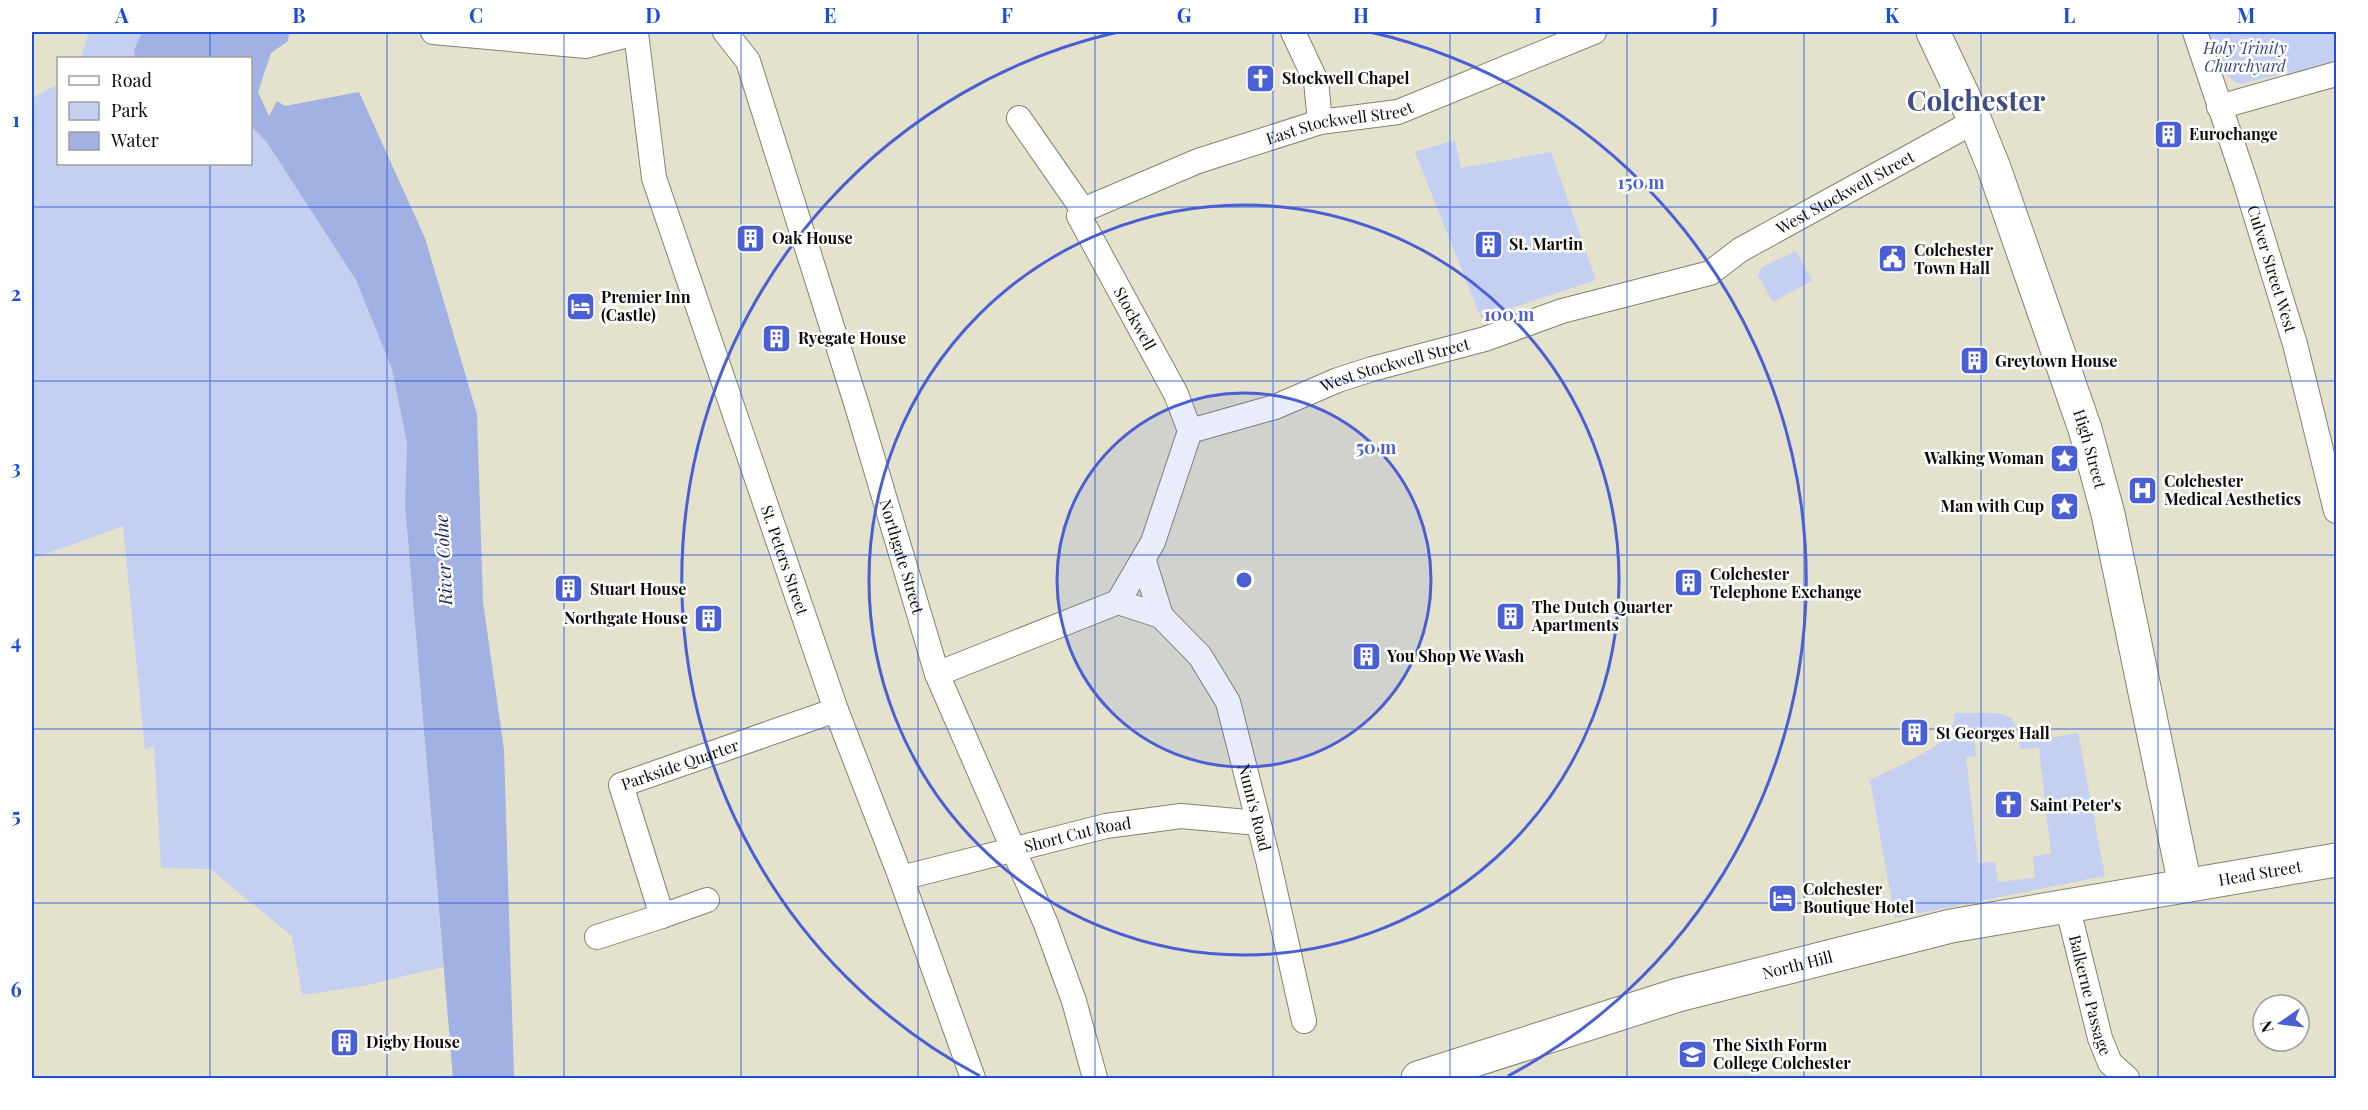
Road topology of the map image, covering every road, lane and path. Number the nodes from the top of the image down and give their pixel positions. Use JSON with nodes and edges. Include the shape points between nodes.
{"nodes":[{"id":1,"x":433,"y":32,"type":"edge"},
{"id":2,"x":636,"y":32,"type":"edge"},
{"id":3,"x":725,"y":32,"type":"edge"},
{"id":4,"x":1293,"y":32,"type":"edge"},
{"id":5,"x":1594,"y":32,"type":"edge"},
{"id":6,"x":1933,"y":32,"type":"edge"},
{"id":7,"x":2195,"y":32,"type":"edge"},
{"id":8,"x":1568,"y":36,"type":"edge"},
{"id":9,"x":2337,"y":74,"type":"edge"},
{"id":10,"x":2219,"y":107,"type":"junction"},
{"id":11,"x":1019,"y":118,"type":"dead end"},
{"id":12,"x":1975,"y":121,"type":"junction"},
{"id":13,"x":1320,"y":122,"type":"junction"},
{"id":14,"x":1083,"y":210,"type":"junction"},
{"id":15,"x":1190,"y":431,"type":"junction"},
{"id":16,"x":2337,"y":511,"type":"edge"},
{"id":17,"x":1144,"y":561,"type":"junction"},
{"id":18,"x":1118,"y":602,"type":"junction"},
{"id":19,"x":1161,"y":616,"type":"junction"},
{"id":20,"x":937,"y":674,"type":"junction"},
{"id":21,"x":836,"y":710,"type":"junction"},
{"id":22,"x":1258,"y":823,"type":"junction"},
{"id":23,"x":1015,"y":849,"type":"junction"},
{"id":24,"x":2337,"y":860,"type":"edge"},
{"id":25,"x":901,"y":878,"type":"junction"},
{"id":26,"x":2185,"y":885,"type":"junction"},
{"id":27,"x":706,"y":900,"type":"dead end"},
{"id":28,"x":2067,"y":905,"type":"junction"},
{"id":29,"x":662,"y":916,"type":"junction"},
{"id":30,"x":597,"y":937,"type":"dead end"},
{"id":31,"x":1304,"y":1021,"type":"dead end"},
{"id":32,"x":973,"y":1078,"type":"edge"},
{"id":33,"x":1095,"y":1078,"type":"edge"},
{"id":34,"x":1418,"y":1078,"type":"edge"},
{"id":35,"x":2127,"y":1078,"type":"edge"}],
"edges":[{"from":1,"to":2,"type":"street","via":[[586,46]]},
{"from":2,"to":21,"type":"street","name":"St. Peters Street","via":[[654,178]]},
{"from":3,"to":20,"type":"street","name":"Northgate Street","via":[[750,67]]},
{"from":4,"to":13,"type":"street","via":[[1316,81]]},
{"from":5,"to":8,"type":"street","name":"East Stockwell Street"},
{"from":6,"to":12,"type":"street","name":"High Street"},
{"from":7,"to":10,"type":"street","name":"Culver Street West"},
{"from":8,"to":13,"type":"street","name":"East Stockwell Street","via":[[1398,112]]},
{"from":9,"to":10,"type":"street"},
{"from":10,"to":16,"type":"street","name":"Culver Street West","via":[[2295,344]]},
{"from":11,"to":14,"type":"street"},
{"from":12,"to":15,"type":"street","name":"West Stockwell Street","via":[[1740,250],[1710,273],[1562,311],[1485,339],[1338,380],[1275,407]]},
{"from":12,"to":26,"type":"street","name":"High Street","via":[[2085,429],[2110,525]]},
{"from":13,"to":14,"type":"street","name":"East Stockwell Street","via":[[1197,161]]},
{"from":14,"to":15,"type":"street","name":"Stockwell","via":[[1079,216],[1176,394]]},
{"from":15,"to":17,"type":"street"},
{"from":17,"to":18,"type":"street"},
{"from":17,"to":19,"type":"street"},
{"from":18,"to":19,"type":"street"},
{"from":18,"to":20,"type":"street"},
{"from":19,"to":22,"type":"street","name":"Nunn's Road","via":[[1200,656],[1228,702]]},
{"from":20,"to":23,"type":"street","name":"Northgate Street"},
{"from":21,"to":25,"type":"street","name":"St. Peters Street"},
{"from":21,"to":29,"type":"street","name":"Parkside Quarter","via":[[621,785]]},
{"from":22,"to":23,"type":"street","name":"Short Cut Road","via":[[1181,816],[1106,826]]},
{"from":22,"to":31,"type":"street","name":"Nunn's Road"},
{"from":23,"to":25,"type":"street","name":"Short Cut Road"},
{"from":23,"to":33,"type":"street","name":"Northgate Street","via":[[1074,1001]]},
{"from":24,"to":26,"type":"street","name":"Head Street"},
{"from":25,"to":32,"type":"street","name":"St. Peters Street"},
{"from":26,"to":28,"type":"street","name":"North Hill"},
{"from":27,"to":29,"type":"street"},
{"from":28,"to":34,"type":"street","name":"North Hill","via":[[1950,926],[1685,992]]},
{"from":28,"to":35,"type":"street","name":"Balkerne Passage","via":[[2100,1038],[2110,1063]]},
{"from":29,"to":30,"type":"street"}]}
